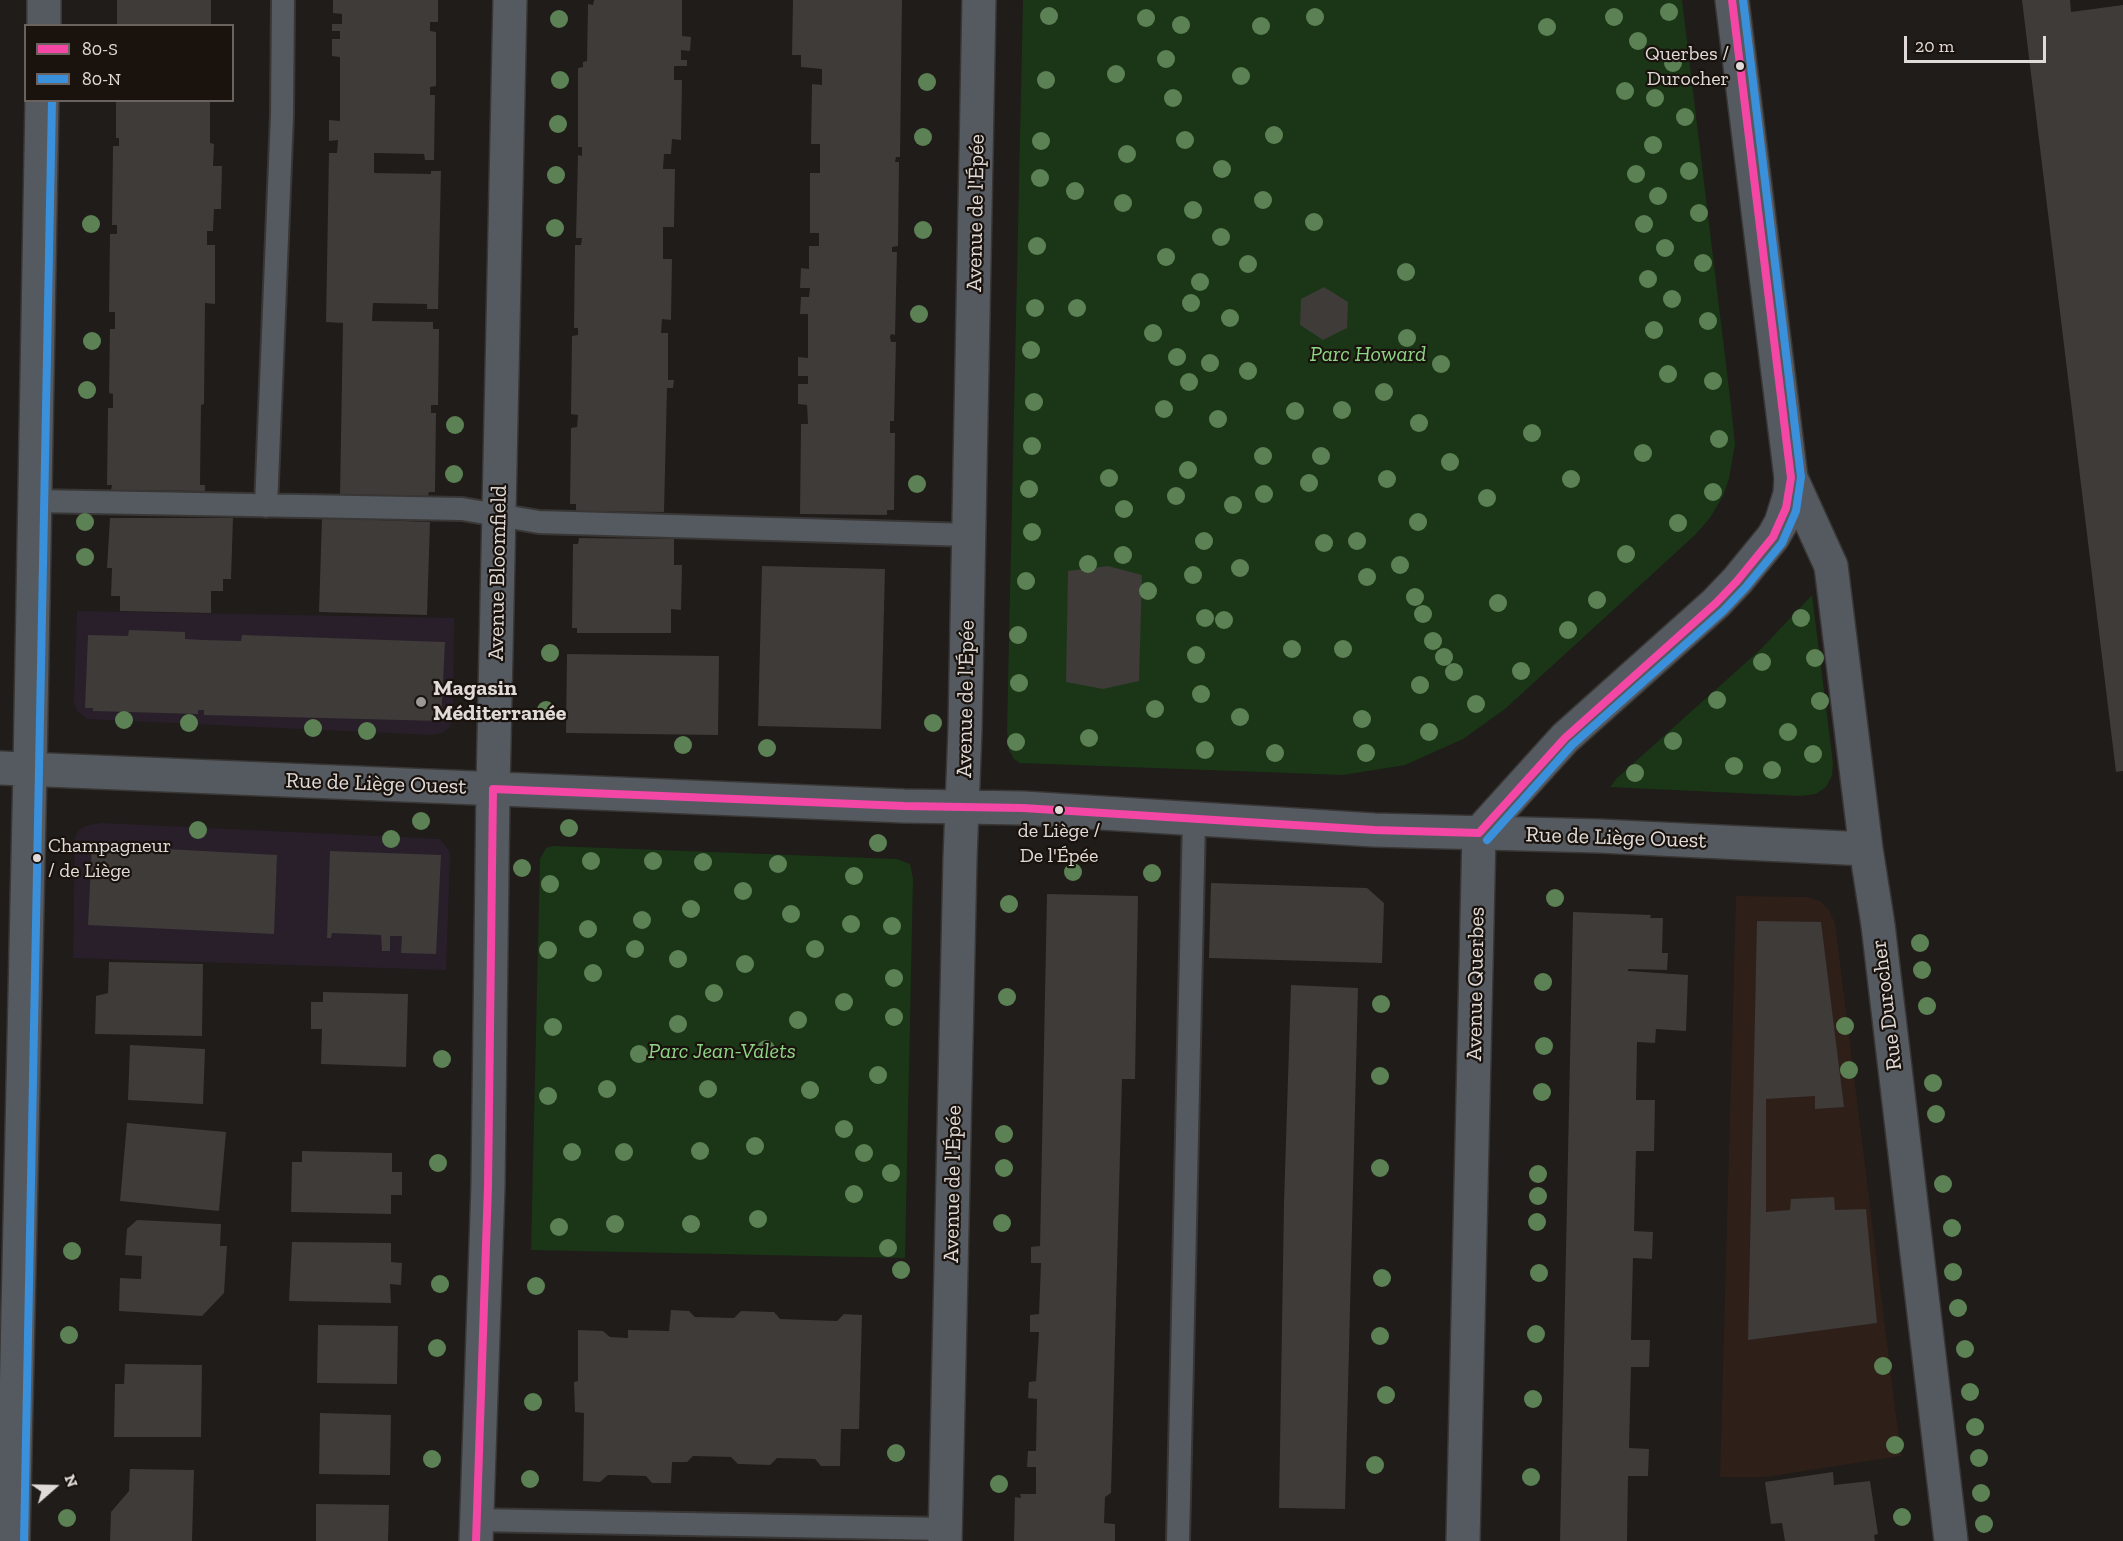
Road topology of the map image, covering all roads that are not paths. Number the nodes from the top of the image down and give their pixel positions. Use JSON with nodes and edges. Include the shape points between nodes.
{"nodes":[{"id":1,"x":44,"y":0,"type":"edge"},
{"id":2,"x":284,"y":0,"type":"edge"},
{"id":3,"x":510,"y":0,"type":"edge"},
{"id":4,"x":979,"y":0,"type":"edge"},
{"id":5,"x":1732,"y":0,"type":"edge"},
{"id":6,"x":44,"y":24,"type":"edge"},
{"id":7,"x":42,"y":102,"type":"edge"},
{"id":8,"x":1791,"y":478,"type":"junction"},
{"id":9,"x":34,"y":501,"type":"junction"},
{"id":10,"x":266,"y":506,"type":"junction"},
{"id":11,"x":499,"y":517,"type":"junction"},
{"id":12,"x":969,"y":534,"type":"junction"},
{"id":13,"x":15,"y":769,"type":"edge"},
{"id":14,"x":493,"y":789,"type":"junction"},
{"id":15,"x":963,"y":807,"type":"junction"},
{"id":16,"x":1194,"y":818,"type":"junction"},
{"id":17,"x":1479,"y":833,"type":"junction"},
{"id":18,"x":1866,"y":849,"type":"junction"},
{"id":19,"x":476,"y":1531,"type":"edge"},
{"id":20,"x":716,"y":1533,"type":"edge"},
{"id":21,"x":945,"y":1535,"type":"edge"},
{"id":22,"x":13,"y":1541,"type":"edge"},
{"id":23,"x":1178,"y":1541,"type":"edge"},
{"id":24,"x":1463,"y":1541,"type":"edge"},
{"id":25,"x":1951,"y":1541,"type":"edge"}],
"edges":[{"from":1,"to":6,"type":"street"},
{"from":2,"to":10,"type":"lane"},
{"from":3,"to":11,"type":"street","name":"Avenue Bloomfield"},
{"from":4,"to":12,"type":"street","name":"Avenue de l'Épée"},
{"from":5,"to":8,"type":"street"},
{"from":7,"to":9,"type":"street"},
{"from":8,"to":17,"type":"street","via":[[1781,523],[1766,547],[1716,603],[1565,738]]},
{"from":8,"to":18,"type":"street","name":"Rue Durocher","via":[[1831,566]]},
{"from":9,"to":10,"type":"lane"},
{"from":9,"to":13,"type":"street"},
{"from":10,"to":11,"type":"lane","via":[[462,509]]},
{"from":11,"to":12,"type":"lane","via":[[539,522]]},
{"from":11,"to":14,"type":"street","name":"Avenue Bloomfield"},
{"from":12,"to":15,"type":"street","name":"Avenue de l'Épée"},
{"from":13,"to":14,"type":"street","name":"Rue de Liège Ouest"},
{"from":13,"to":22,"type":"street"},
{"from":14,"to":15,"type":"street","name":"Rue de Liège Ouest"},
{"from":14,"to":19,"type":"street","name":"Avenue Bloomfield","via":[[488,1186]]},
{"from":15,"to":16,"type":"street","name":"Rue de Liège Ouest"},
{"from":15,"to":21,"type":"street","name":"Avenue de l'Épée"},
{"from":16,"to":17,"type":"street","name":"Rue de Liège Ouest"},
{"from":16,"to":23,"type":"lane"},
{"from":17,"to":18,"type":"street","name":"Rue de Liège Ouest"},
{"from":17,"to":24,"type":"street","name":"Avenue Querbes"},
{"from":18,"to":25,"type":"street","name":"Rue Durocher"},
{"from":19,"to":20,"type":"lane"},
{"from":20,"to":21,"type":"lane"}]}
